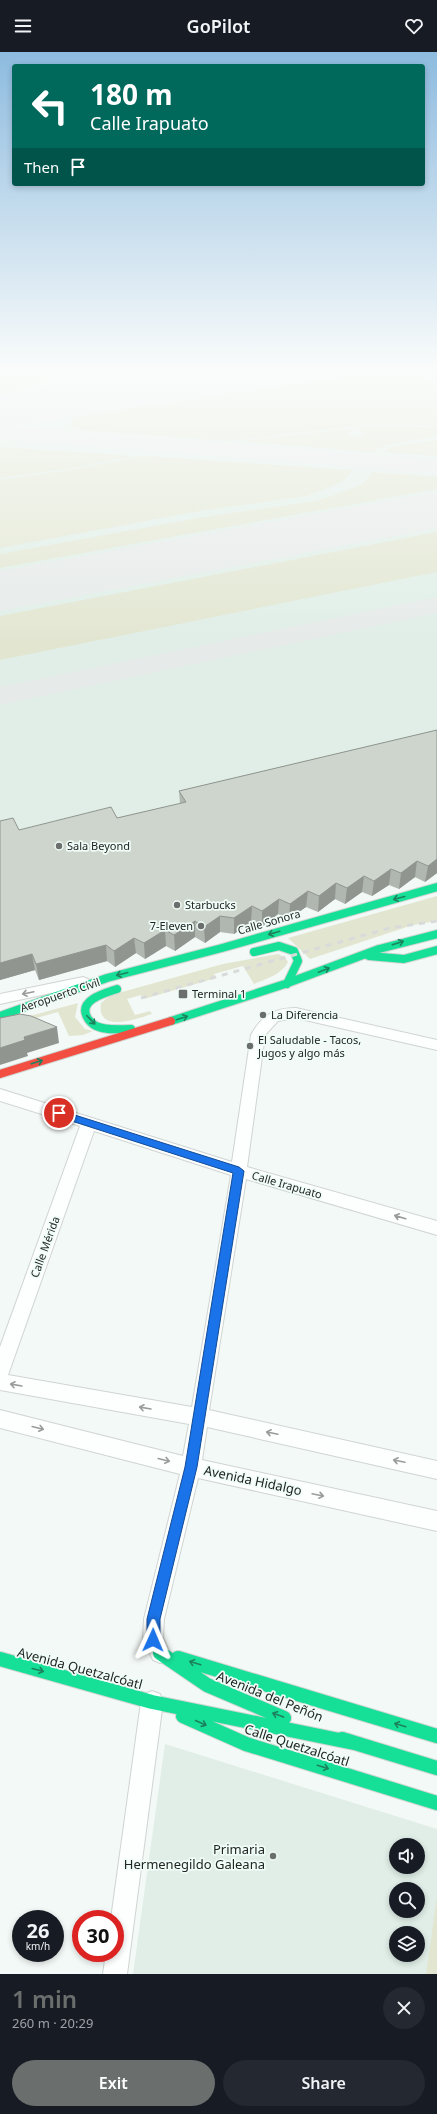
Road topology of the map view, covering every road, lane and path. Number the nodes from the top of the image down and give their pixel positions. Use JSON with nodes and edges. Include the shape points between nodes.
{"nodes":[{"id":1,"x":437,"y":887,"type":"edge"},
{"id":2,"x":436,"y":934,"type":"edge"},
{"id":3,"x":437,"y":950,"type":"edge"},
{"id":4,"x":245,"y":954,"type":"dead end"},
{"id":5,"x":361,"y":956,"type":"junction"},
{"id":6,"x":188,"y":957,"type":"junction"},
{"id":7,"x":210,"y":962,"type":"dead end"},
{"id":8,"x":151,"y":967,"type":"junction"},
{"id":9,"x":107,"y":978,"type":"junction"},
{"id":10,"x":287,"y":984,"type":"junction"},
{"id":11,"x":0,"y":999,"type":"edge"},
{"id":12,"x":0,"y":1016,"type":"edge"},
{"id":13,"x":145,"y":1031,"type":"junction"},
{"id":14,"x":437,"y":1045,"type":"edge"},
{"id":15,"x":0,"y":1074,"type":"edge"},
{"id":16,"x":0,"y":1095,"type":"edge"},
{"id":17,"x":89,"y":1123,"type":"junction"},
{"id":18,"x":239,"y":1171,"type":"junction"},
{"id":19,"x":437,"y":1228,"type":"edge"},
{"id":20,"x":0,"y":1372,"type":"edge"},
{"id":21,"x":0,"y":1382,"type":"edge"},
{"id":22,"x":200,"y":1417,"type":"junction"},
{"id":23,"x":0,"y":1419,"type":"edge"},
{"id":24,"x":191,"y":1467,"type":"junction"},
{"id":25,"x":437,"y":1470,"type":"edge"},
{"id":26,"x":437,"y":1521,"type":"edge"},
{"id":27,"x":160,"y":1653,"type":"junction"},
{"id":28,"x":0,"y":1660,"type":"edge"},
{"id":29,"x":152,"y":1702,"type":"junction"},
{"id":30,"x":437,"y":1736,"type":"edge"},
{"id":31,"x":354,"y":1743,"type":"junction"},
{"id":32,"x":437,"y":1768,"type":"edge"},
{"id":33,"x":437,"y":1803,"type":"edge"},
{"id":34,"x":115,"y":1974,"type":"edge"}],
"edges":[{"from":1,"to":6,"type":"street","name":"Calle Sonora","one_way":true},
{"from":5,"to":2,"type":"street","one_way":true},
{"from":3,"to":5,"type":"street","via":[[404,959]]},
{"from":4,"to":10,"type":"street","via":[[279,946],[294,951],[298,961]]},
{"from":10,"to":5,"type":"street","one_way":true},
{"from":6,"to":7,"type":"street"},
{"from":6,"to":8,"type":"street","name":"Calle Sonora"},
{"from":8,"to":9,"type":"street","name":"Calle Sonora","one_way":true},
{"from":8,"to":13,"type":"street","one_way":true,"via":[[132,983],[95,996],[85,1008],[87,1017],[94,1025]]},
{"from":9,"to":11,"type":"street","name":"Aeropuerto Civil","one_way":true},
{"from":9,"to":12,"type":"street","name":"Aeropuerto Civil"},
{"from":13,"to":10,"type":"street","one_way":true},
{"from":15,"to":13,"type":"street","one_way":true},
{"from":14,"to":18,"type":"street","via":[[317,1016],[277,1014],[268,1020],[260,1032]]},
{"from":16,"to":17,"type":"street","name":"Calle Irapuato"},
{"from":17,"to":18,"type":"street","name":"Calle Irapuato"},
{"from":17,"to":20,"type":"street","name":"Calle Mérida"},
{"from":19,"to":18,"type":"street","name":"Calle Irapuato","one_way":true},
{"from":18,"to":22,"type":"street"},
{"from":22,"to":21,"type":"street","one_way":true},
{"from":22,"to":24,"type":"street"},
{"from":25,"to":22,"type":"street","one_way":true},
{"from":23,"to":24,"type":"street","name":"Avenida Hidalgo","one_way":true},
{"from":24,"to":26,"type":"street","name":"Avenida Hidalgo","one_way":true},
{"from":24,"to":27,"type":"street","via":[[154,1619],[153,1640]]},
{"from":30,"to":27,"type":"street","one_way":true},
{"from":31,"to":27,"type":"street","name":"Avenida del Peñón","one_way":true,"via":[[255,1707],[207,1685]]},
{"from":28,"to":29,"type":"street","name":"Avenida Quetzalcóatl","one_way":true},
{"from":29,"to":31,"type":"street","name":"Avenida del Peñón"},
{"from":29,"to":33,"type":"street","name":"Calle Quetzalcóatl","one_way":true,"via":[[246,1744]]},
{"from":29,"to":34,"type":"street"},
{"from":31,"to":32,"type":"street","name":"Avenida del Peñón"}]}
